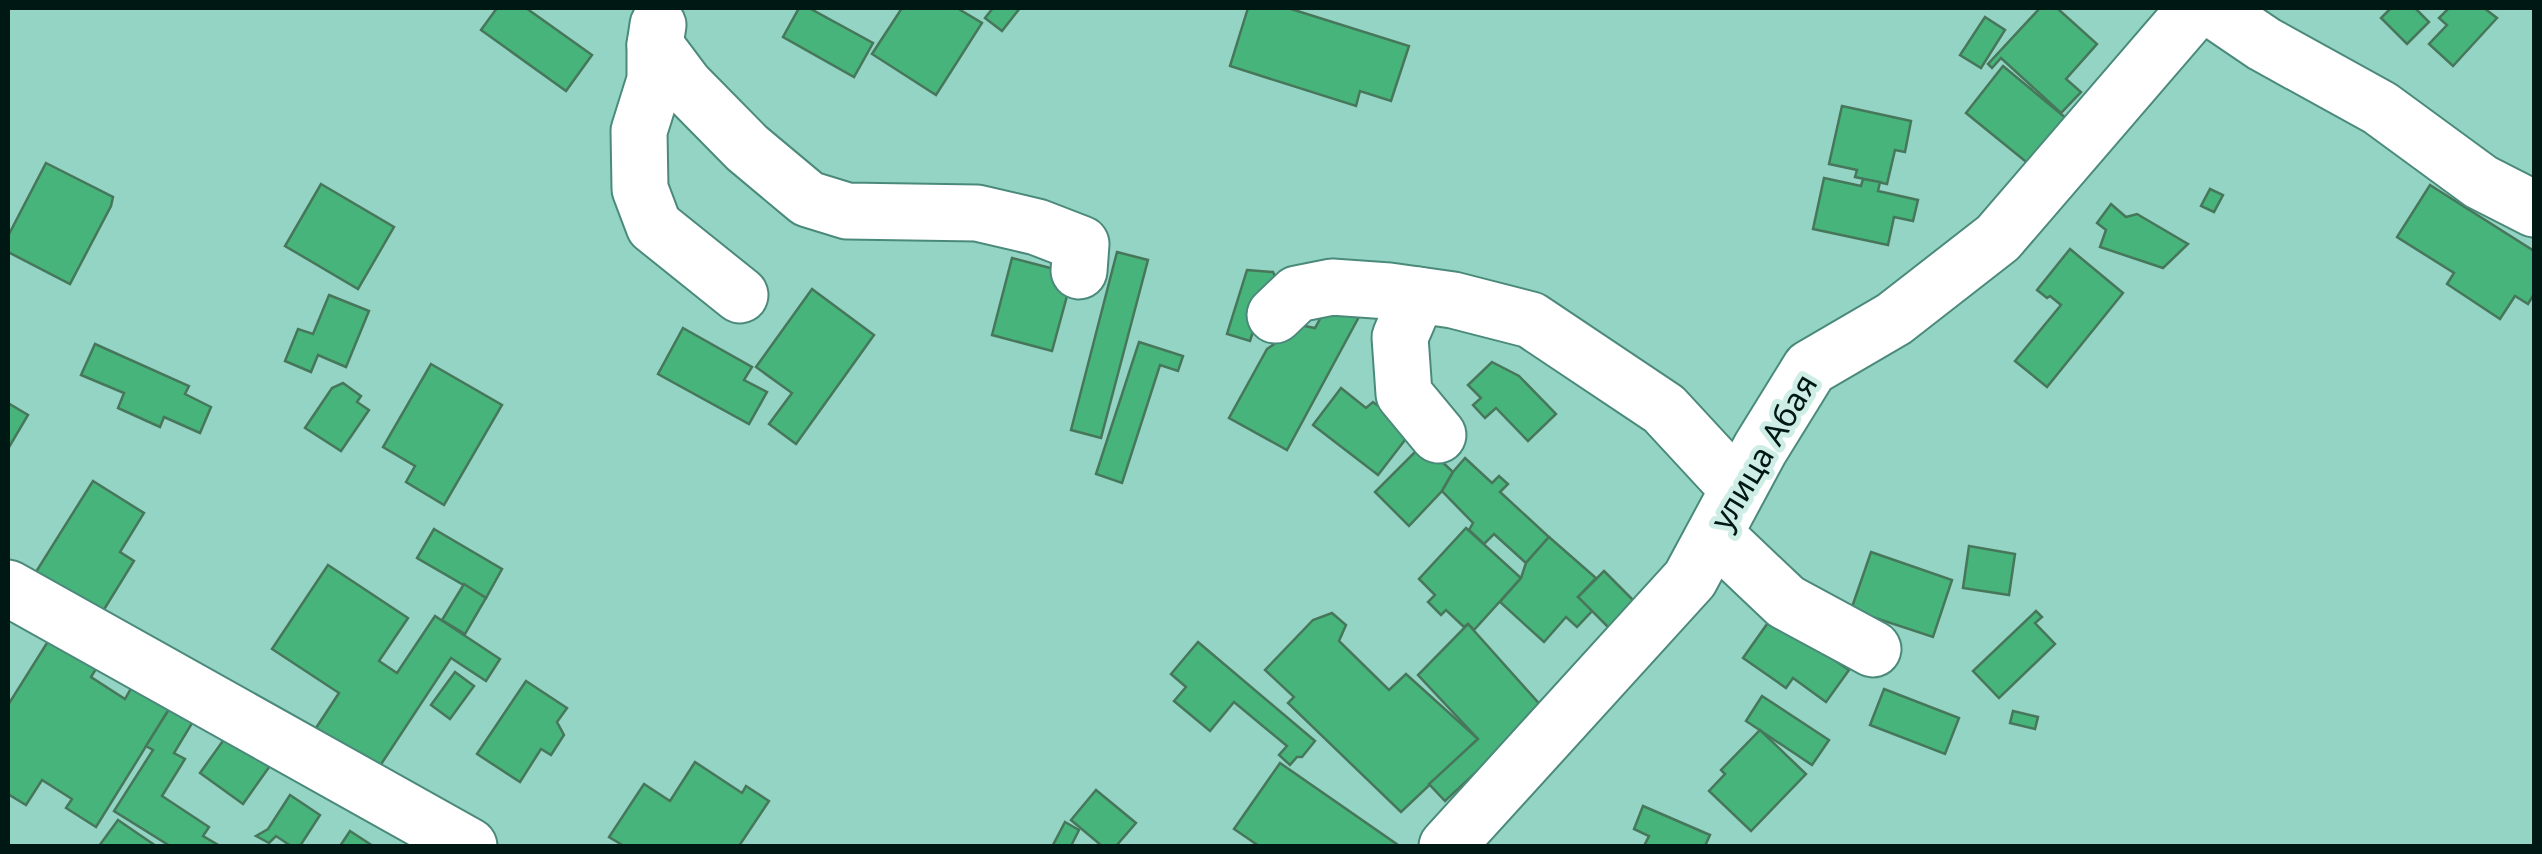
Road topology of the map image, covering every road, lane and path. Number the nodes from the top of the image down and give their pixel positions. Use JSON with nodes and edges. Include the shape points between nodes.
{"nodes":[{"id":1,"x":2196,"y":8,"type":"edge"},
{"id":2,"x":2211,"y":8,"type":"edge"},
{"id":3,"x":658,"y":26,"type":"edge"},
{"id":4,"x":2534,"y":209,"type":"edge"},
{"id":5,"x":1079,"y":271,"type":"dead end"},
{"id":6,"x":1418,"y":295,"type":"junction"},
{"id":7,"x":740,"y":296,"type":"dead end"},
{"id":8,"x":1275,"y":314,"type":"dead end"},
{"id":9,"x":1438,"y":435,"type":"dead end"},
{"id":10,"x":1738,"y":489,"type":"junction"},
{"id":11,"x":1704,"y":554,"type":"junction"},
{"id":12,"x":8,"y":588,"type":"edge"},
{"id":13,"x":1873,"y":649,"type":"dead end"},
{"id":14,"x":469,"y":846,"type":"edge"},
{"id":15,"x":1447,"y":846,"type":"edge"}],
"edges":[{"from":1,"to":10,"type":"street","name":"улица Абая","via":[[1998,238],[1894,319],[1810,368]]},
{"from":2,"to":4,"type":"street","via":[[2380,108],[2481,182]]},
{"from":3,"to":5,"type":"street","via":[[685,85],[808,199],[847,211],[977,213],[1037,227],[1081,244]]},
{"from":3,"to":7,"type":"street","via":[[655,80],[639,131],[640,190],[654,226]]},
{"from":6,"to":8,"type":"street","via":[[1332,286],[1296,294]]},
{"from":6,"to":9,"type":"street","via":[[1400,336],[1404,394]]},
{"from":6,"to":10,"type":"street","via":[[1531,320],[1664,409]]},
{"from":10,"to":11,"type":"street","name":"улица Абая"},
{"from":11,"to":13,"type":"street","via":[[1728,547],[1786,602]]},
{"from":11,"to":15,"type":"street","name":"улица Абая","via":[[1690,579]]},
{"from":12,"to":14,"type":"street"}]}
